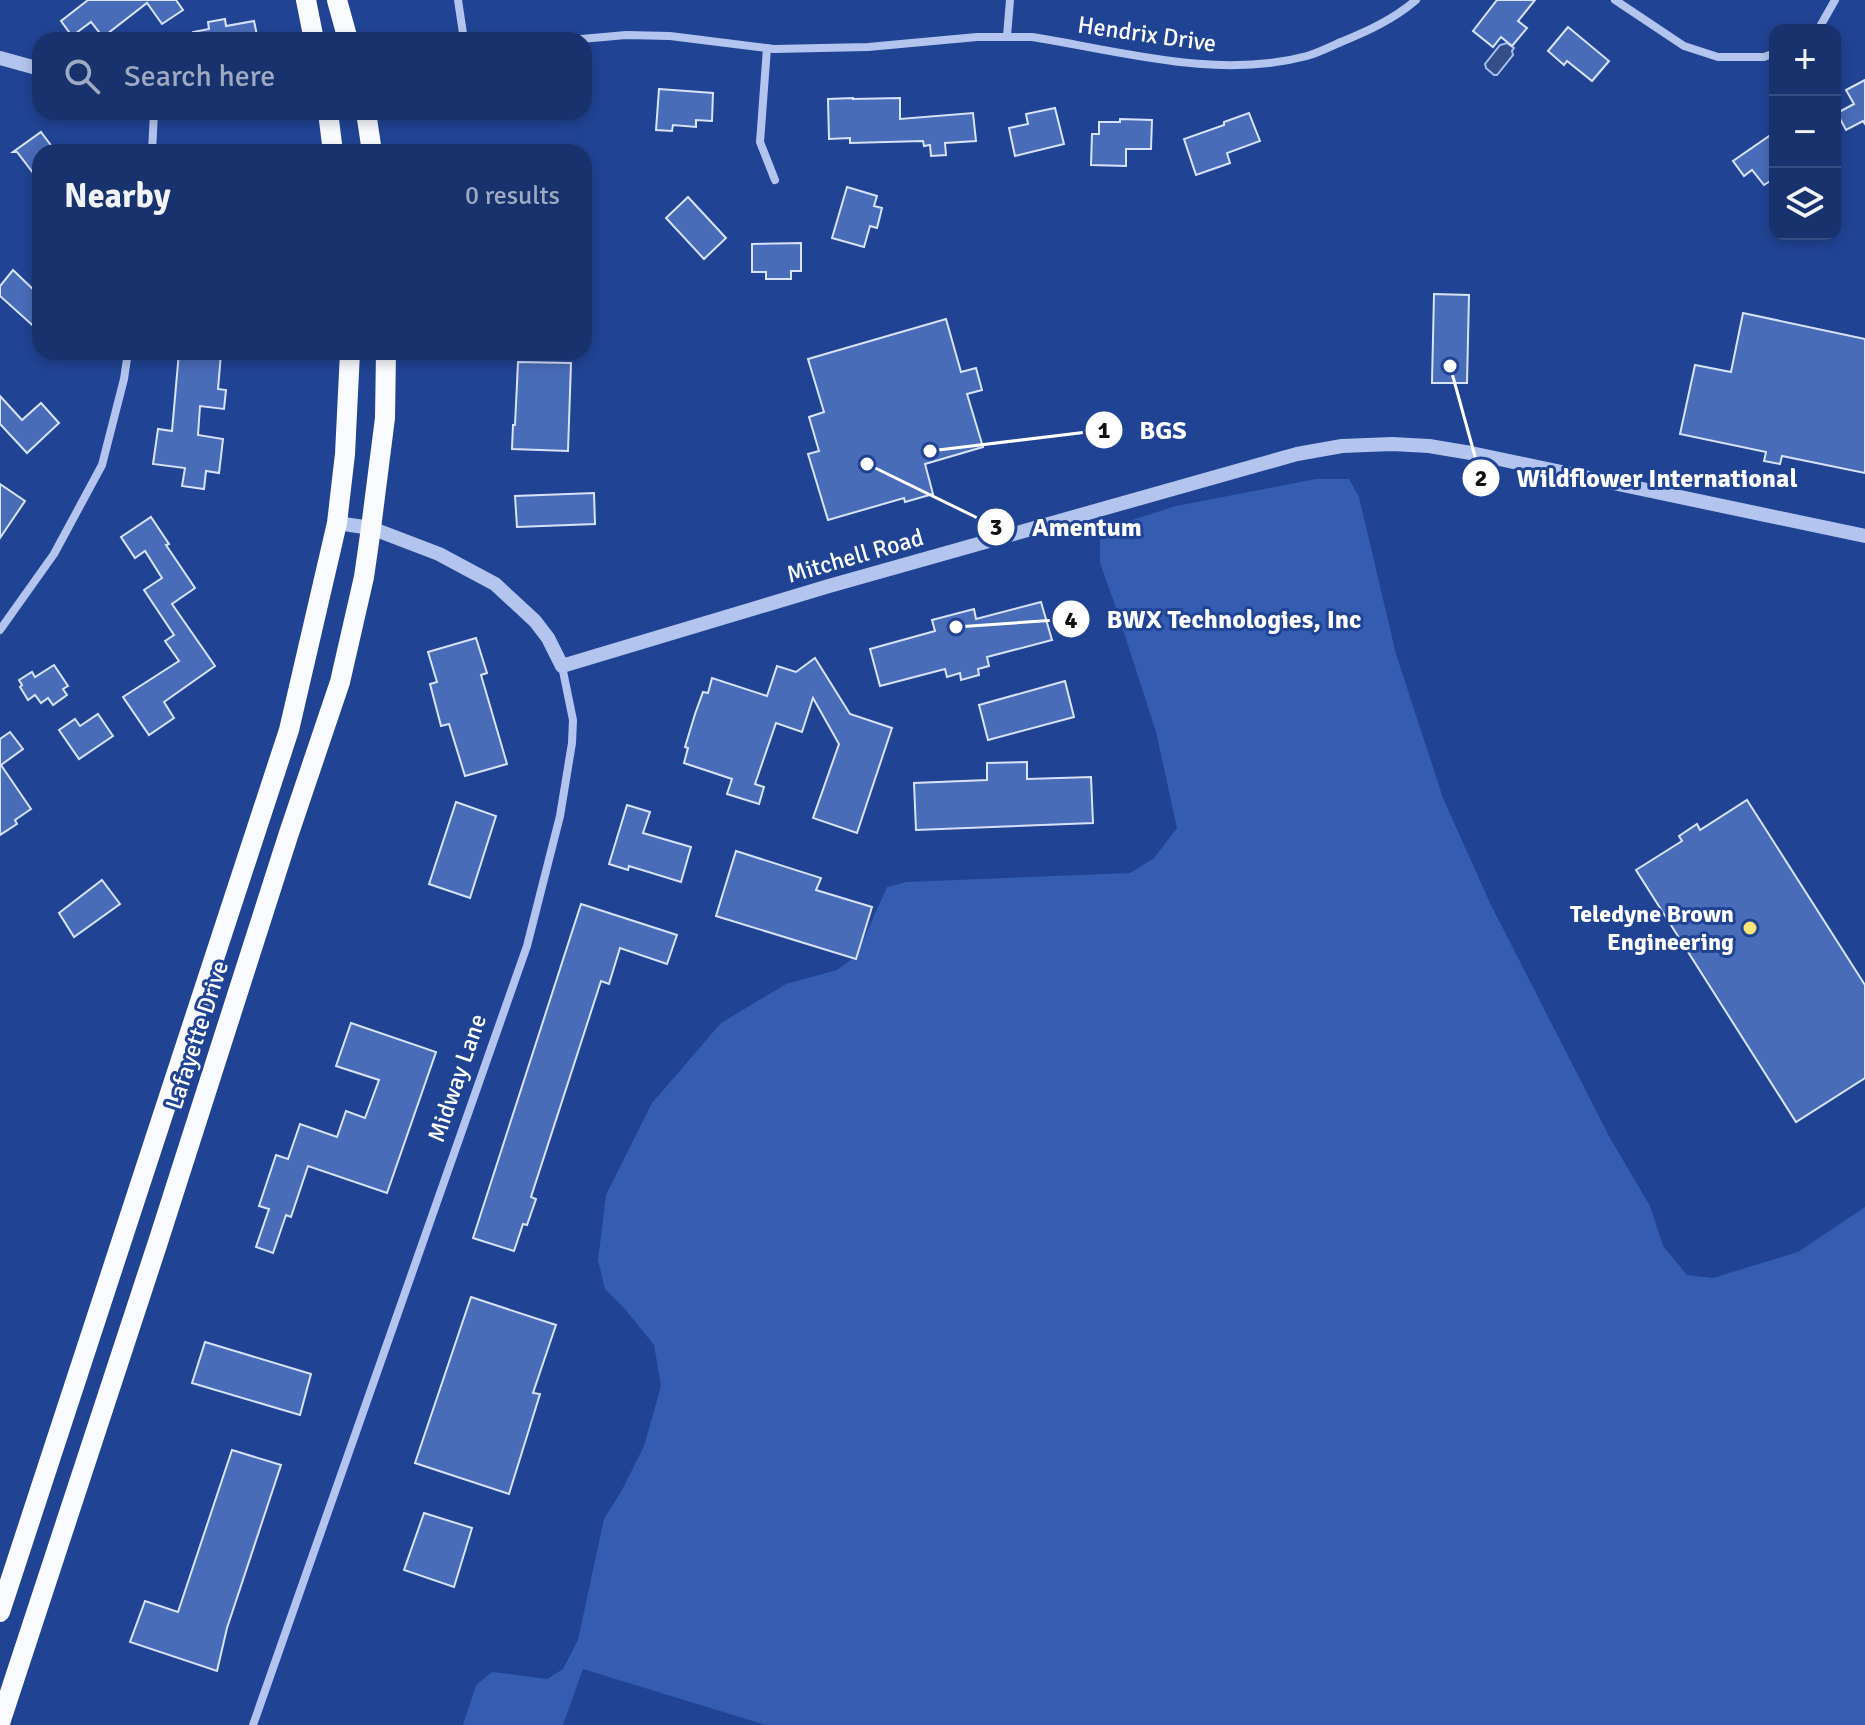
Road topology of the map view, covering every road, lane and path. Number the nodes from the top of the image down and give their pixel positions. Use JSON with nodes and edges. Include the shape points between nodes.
{"nodes":[{"id":1,"x":306,"y":0,"type":"edge"},
{"id":2,"x":337,"y":0,"type":"edge"},
{"id":3,"x":458,"y":0,"type":"edge"},
{"id":4,"x":1010,"y":0,"type":"edge"},
{"id":5,"x":1416,"y":0,"type":"edge"},
{"id":6,"x":1615,"y":0,"type":"edge"},
{"id":7,"x":1835,"y":0,"type":"edge"},
{"id":8,"x":1821,"y":24,"type":"edge"},
{"id":9,"x":312,"y":32,"type":"edge"},
{"id":10,"x":346,"y":32,"type":"edge"},
{"id":11,"x":463,"y":32,"type":"edge"},
{"id":12,"x":1007,"y":36,"type":"junction"},
{"id":13,"x":592,"y":38,"type":"edge"},
{"id":14,"x":767,"y":48,"type":"junction"},
{"id":15,"x":1769,"y":55,"type":"edge"},
{"id":16,"x":0,"y":58,"type":"edge"},
{"id":17,"x":32,"y":67,"type":"edge"},
{"id":18,"x":154,"y":120,"type":"edge"},
{"id":19,"x":329,"y":120,"type":"edge"},
{"id":20,"x":367,"y":120,"type":"edge"},
{"id":21,"x":152,"y":144,"type":"edge"},
{"id":22,"x":332,"y":144,"type":"edge"},
{"id":23,"x":371,"y":144,"type":"edge"},
{"id":24,"x":775,"y":180,"type":"dead end"},
{"id":25,"x":127,"y":360,"type":"edge"},
{"id":26,"x":350,"y":360,"type":"edge"},
{"id":27,"x":386,"y":360,"type":"edge"},
{"id":28,"x":337,"y":523,"type":"junction"},
{"id":29,"x":371,"y":528,"type":"junction"},
{"id":30,"x":1865,"y":536,"type":"edge"},
{"id":31,"x":0,"y":630,"type":"edge"},
{"id":32,"x":562,"y":666,"type":"junction"},
{"id":33,"x":126,"y":1227,"type":"junction"},
{"id":34,"x":159,"y":1239,"type":"junction"},
{"id":35,"x":0,"y":1612,"type":"edge"},
{"id":36,"x":0,"y":1723,"type":"edge"},
{"id":37,"x":253,"y":1725,"type":"edge"}],
"edges":[{"from":1,"to":9,"type":"main road"},
{"from":2,"to":10,"type":"main road"},
{"from":3,"to":11,"type":"street"},
{"from":4,"to":12,"type":"street"},
{"from":5,"to":12,"type":"street","name":"Hendrix Drive","via":[[1360,34],[1308,56],[1261,64],[1198,65]]},
{"from":6,"to":15,"type":"street","via":[[1684,46],[1718,57]]},
{"from":7,"to":8,"type":"street"},
{"from":12,"to":14,"type":"street","name":"Hendrix Drive","via":[[868,47]]},
{"from":13,"to":14,"type":"street","name":"Hendrix Drive","via":[[670,36]]},
{"from":14,"to":24,"type":"street","via":[[760,142]]},
{"from":16,"to":17,"type":"street"},
{"from":18,"to":21,"type":"street"},
{"from":19,"to":22,"type":"main road"},
{"from":20,"to":23,"type":"main road"},
{"from":25,"to":31,"type":"street","via":[[102,465],[54,554]]},
{"from":26,"to":28,"type":"main road","name":"Lafayette Drive"},
{"from":27,"to":29,"type":"main road","name":"Lafayette Drive","via":[[385,418]]},
{"from":28,"to":29,"type":"street","name":"Midway Lane"},
{"from":28,"to":33,"type":"main road","name":"Lafayette Drive","via":[[289,730]]},
{"from":29,"to":32,"type":"street","name":"Midway Lane","via":[[439,554],[495,584],[535,621]]},
{"from":29,"to":34,"type":"main road","name":"Lafayette Drive","via":[[340,682]]},
{"from":30,"to":32,"type":"street","name":"Mitchell Road","via":[[1471,453],[1429,446],[1342,446],[1212,477]]},
{"from":32,"to":37,"type":"street","name":"Midway Lane","via":[[572,743],[560,816],[527,946]]},
{"from":33,"to":34,"type":"main road"},
{"from":33,"to":35,"type":"main road","name":"Lafayette Drive"},
{"from":34,"to":36,"type":"main road","name":"Lafayette Drive"}]}
